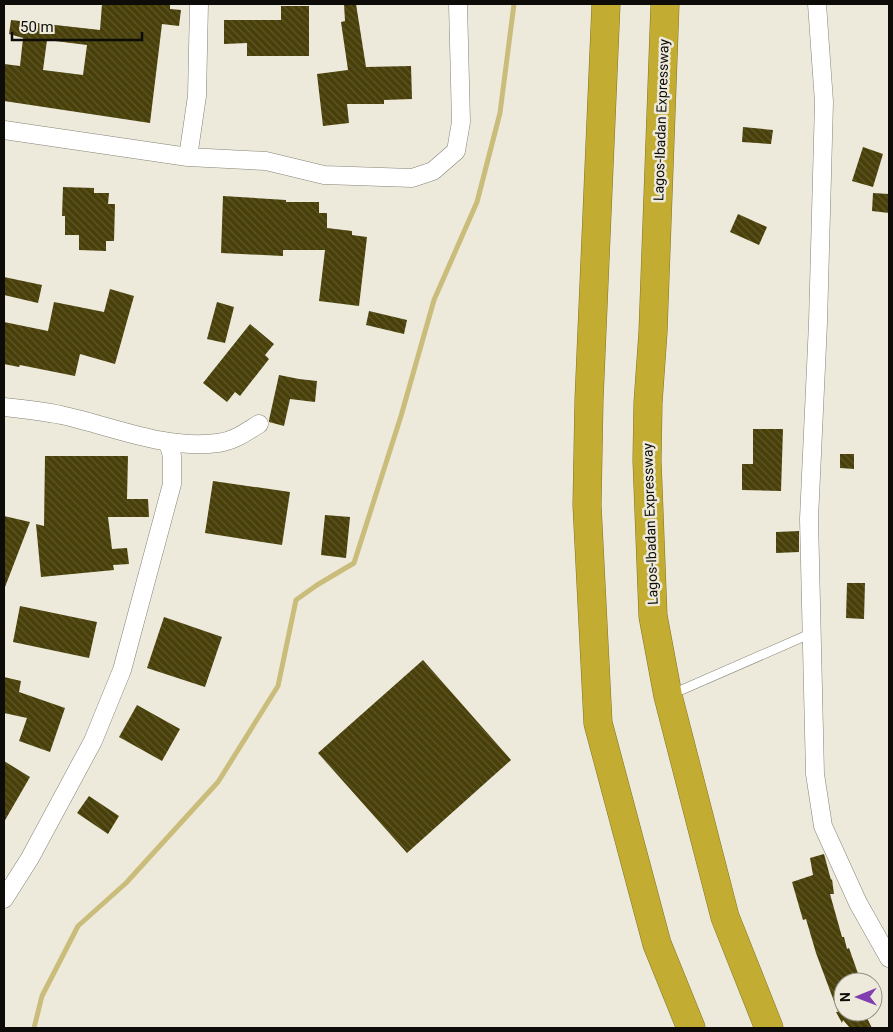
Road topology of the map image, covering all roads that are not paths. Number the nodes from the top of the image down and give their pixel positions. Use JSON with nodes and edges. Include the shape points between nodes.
{"nodes":[{"id":1,"x":199,"y":4,"type":"edge"},
{"id":2,"x":458,"y":4,"type":"edge"},
{"id":3,"x":606,"y":4,"type":"edge"},
{"id":4,"x":665,"y":4,"type":"edge"},
{"id":5,"x":817,"y":4,"type":"edge"},
{"id":6,"x":4,"y":130,"type":"edge"},
{"id":7,"x":188,"y":157,"type":"junction"},
{"id":8,"x":4,"y":407,"type":"edge"},
{"id":9,"x":259,"y":424,"type":"dead end"},
{"id":10,"x":168,"y":442,"type":"junction"},
{"id":11,"x":812,"y":634,"type":"junction"},
{"id":12,"x":668,"y":696,"type":"junction"},
{"id":13,"x":4,"y":899,"type":"edge"},
{"id":14,"x":889,"y":958,"type":"edge"},
{"id":15,"x":691,"y":1028,"type":"edge"},
{"id":16,"x":769,"y":1028,"type":"edge"}],
"edges":[{"from":1,"to":7,"type":"street","via":[[197,96]]},
{"from":2,"to":7,"type":"street","via":[[462,122],[456,151],[433,171],[412,178],[324,175],[266,161]]},
{"from":3,"to":15,"type":"highway","via":[[587,505],[598,723],[657,944]]},
{"from":4,"to":12,"type":"highway","name":"Lagos-Ibadan Expressway","via":[[647,460],[653,616]]},
{"from":5,"to":11,"type":"street","via":[[824,102],[809,519]]},
{"from":6,"to":7,"type":"street"},
{"from":8,"to":10,"type":"street","via":[[60,414]]},
{"from":9,"to":10,"type":"street","via":[[238,438],[220,443]]},
{"from":10,"to":13,"type":"street","via":[[172,456],[172,484],[122,670],[93,741],[30,858]]},
{"from":11,"to":12,"type":"lane"},
{"from":11,"to":14,"type":"street","via":[[815,774],[823,826],[858,903]]},
{"from":12,"to":16,"type":"highway","name":"Lagos-Ibadan Expressway","via":[[725,917]]}]}
